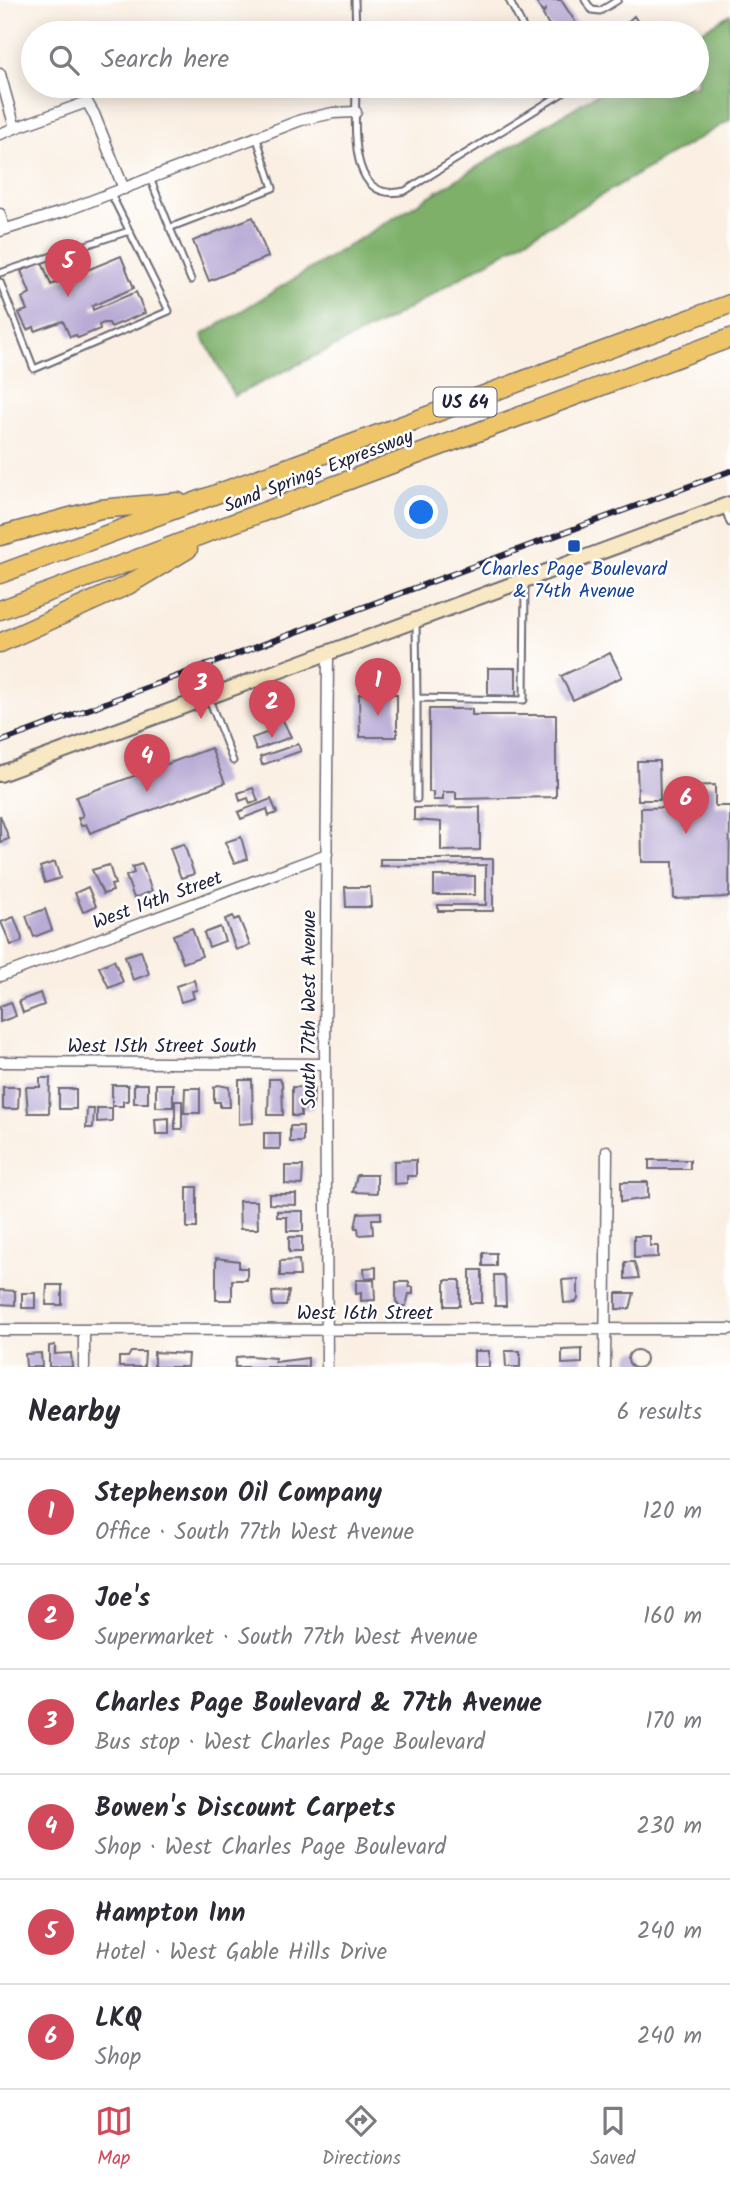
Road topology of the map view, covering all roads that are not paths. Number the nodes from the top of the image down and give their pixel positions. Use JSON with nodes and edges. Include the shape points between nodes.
{"nodes":[{"id":1,"x":355,"y":0,"type":"edge"},
{"id":2,"x":509,"y":0,"type":"edge"},
{"id":3,"x":585,"y":0,"type":"edge"},
{"id":4,"x":618,"y":0,"type":"edge"},
{"id":5,"x":356,"y":21,"type":"edge"},
{"id":6,"x":520,"y":21,"type":"edge"},
{"id":7,"x":0,"y":74,"type":"edge"},
{"id":8,"x":356,"y":98,"type":"edge"},
{"id":9,"x":553,"y":98,"type":"edge"},
{"id":10,"x":356,"y":112,"type":"junction"},
{"id":11,"x":15,"y":128,"type":"junction"},
{"id":12,"x":0,"y":134,"type":"edge"},
{"id":13,"x":257,"y":139,"type":"junction"},
{"id":14,"x":150,"y":178,"type":"junction"},
{"id":15,"x":124,"y":189,"type":"junction"},
{"id":16,"x":111,"y":194,"type":"junction"},
{"id":17,"x":0,"y":214,"type":"edge"},
{"id":18,"x":169,"y":228,"type":"junction"},
{"id":19,"x":2,"y":230,"type":"edge"},
{"id":20,"x":129,"y":231,"type":"junction"},
{"id":21,"x":0,"y":273,"type":"edge"},
{"id":22,"x":191,"y":280,"type":"dead end"},
{"id":23,"x":0,"y":282,"type":"edge"},
{"id":24,"x":730,"y":304,"type":"edge"},
{"id":25,"x":730,"y":338,"type":"edge"},
{"id":26,"x":200,"y":501,"type":"junction"},
{"id":27,"x":727,"y":505,"type":"edge"},
{"id":28,"x":730,"y":523,"type":"edge"},
{"id":29,"x":221,"y":528,"type":"junction"},
{"id":30,"x":0,"y":536,"type":"edge"},
{"id":31,"x":0,"y":574,"type":"edge"},
{"id":32,"x":524,"y":578,"type":"junction"},
{"id":33,"x":0,"y":610,"type":"edge"},
{"id":34,"x":416,"y":620,"type":"junction"},
{"id":35,"x":0,"y":643,"type":"edge"},
{"id":36,"x":328,"y":652,"type":"junction"},
{"id":37,"x":208,"y":696,"type":"junction"},
{"id":38,"x":417,"y":698,"type":"junction"},
{"id":39,"x":233,"y":761,"type":"dead end"},
{"id":40,"x":0,"y":774,"type":"edge"},
{"id":41,"x":417,"y":799,"type":"dead end"},
{"id":42,"x":327,"y":854,"type":"junction"},
{"id":43,"x":0,"y":976,"type":"edge"},
{"id":44,"x":0,"y":1062,"type":"edge"},
{"id":45,"x":325,"y":1063,"type":"junction"},
{"id":46,"x":607,"y":1151,"type":"dead end"},
{"id":47,"x":0,"y":1329,"type":"edge"},
{"id":48,"x":606,"y":1329,"type":"junction"},
{"id":49,"x":730,"y":1329,"type":"edge"},
{"id":50,"x":84,"y":1330,"type":"junction"},
{"id":51,"x":327,"y":1330,"type":"junction"},
{"id":52,"x":84,"y":1367,"type":"edge"},
{"id":53,"x":327,"y":1367,"type":"edge"},
{"id":54,"x":605,"y":1367,"type":"edge"}],
"edges":[{"from":1,"to":5,"type":"lane"},
{"from":2,"to":6,"type":"lane"},
{"from":3,"to":4,"type":"lane","via":[[592,10],[600,11]]},
{"from":7,"to":11,"type":"street"},
{"from":8,"to":10,"type":"lane"},
{"from":9,"to":10,"type":"lane","via":[[395,194],[379,192],[363,179]]},
{"from":10,"to":13,"type":"street","via":[[314,116]]},
{"from":11,"to":12,"type":"street"},
{"from":11,"to":15,"type":"street","via":[[86,102]]},
{"from":13,"to":14,"type":"street"},
{"from":13,"to":18,"type":"lane","via":[[273,188]]},
{"from":14,"to":15,"type":"street"},
{"from":14,"to":18,"type":"lane"},
{"from":15,"to":16,"type":"street"},
{"from":16,"to":19,"type":"street"},
{"from":16,"to":20,"type":"lane"},
{"from":17,"to":19,"type":"street"},
{"from":18,"to":22,"type":"lane"},
{"from":20,"to":21,"type":"lane"},
{"from":20,"to":23,"type":"lane","via":[[169,311],[34,369]]},
{"from":24,"to":26,"type":"highway","name":"Sand Springs Expressway","number":"US 64"},
{"from":25,"to":29,"type":"highway","name":"Sand Springs Expressway","number":"US 64"},
{"from":26,"to":30,"type":"highway","via":[[100,509]]},
{"from":26,"to":31,"type":"highway","name":"Sand Springs Expressway","number":"US 64"},
{"from":27,"to":28,"type":"lane"},
{"from":27,"to":32,"type":"main road"},
{"from":29,"to":33,"type":"highway","name":"Sand Springs Expressway","number":"US 64"},
{"from":29,"to":35,"type":"highway","via":[[128,585]]},
{"from":32,"to":34,"type":"main road"},
{"from":32,"to":38,"type":"lane","via":[[524,700]]},
{"from":34,"to":36,"type":"main road"},
{"from":34,"to":38,"type":"lane"},
{"from":36,"to":37,"type":"main road"},
{"from":36,"to":42,"type":"street","name":"South 77th West Avenue"},
{"from":37,"to":39,"type":"lane"},
{"from":37,"to":40,"type":"main road"},
{"from":38,"to":41,"type":"lane"},
{"from":42,"to":43,"type":"street","name":"West 14th Street"},
{"from":42,"to":45,"type":"street","name":"South 77th West Avenue"},
{"from":44,"to":45,"type":"street","name":"West 15th Street South"},
{"from":45,"to":51,"type":"street","name":"South 77th West Avenue"},
{"from":46,"to":48,"type":"street"},
{"from":47,"to":50,"type":"street","name":"West 16th Street"},
{"from":48,"to":49,"type":"street","name":"West 16th Street"},
{"from":48,"to":51,"type":"street","name":"West 16th Street"},
{"from":48,"to":54,"type":"street"},
{"from":50,"to":51,"type":"street","name":"West 16th Street"},
{"from":50,"to":52,"type":"street"},
{"from":51,"to":53,"type":"street","name":"South 77th West Avenue"}]}
